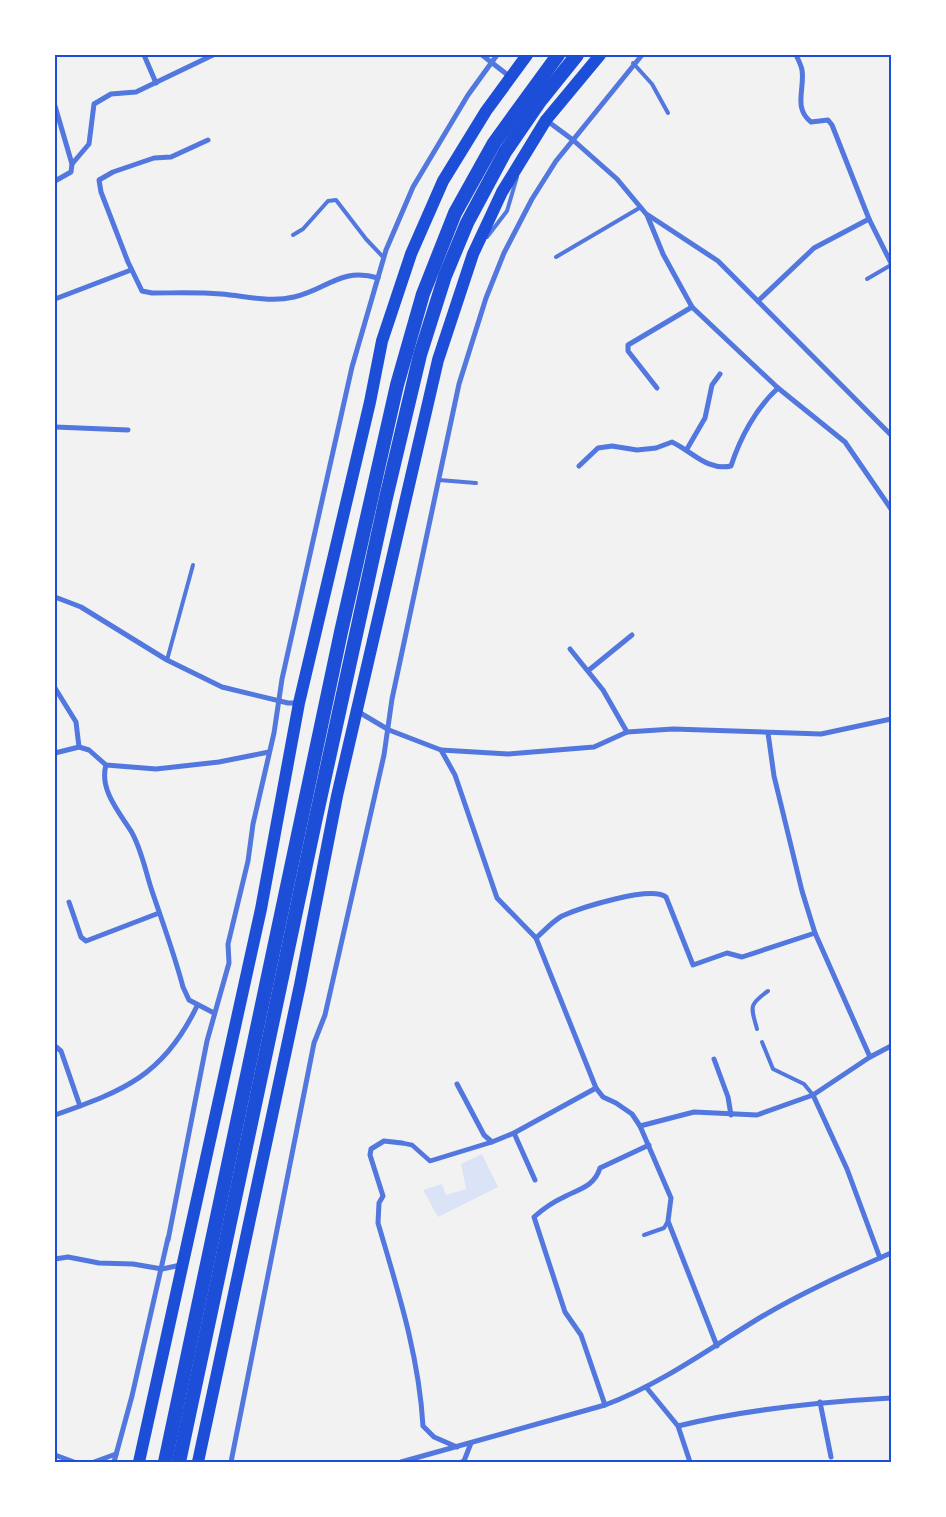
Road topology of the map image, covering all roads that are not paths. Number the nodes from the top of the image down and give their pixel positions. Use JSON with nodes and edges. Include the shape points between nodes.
{"nodes":[{"id":1,"x":144,"y":55,"type":"edge"},
{"id":2,"x":213,"y":55,"type":"edge"},
{"id":3,"x":482,"y":55,"type":"edge"},
{"id":4,"x":497,"y":55,"type":"edge"},
{"id":5,"x":527,"y":55,"type":"edge"},
{"id":6,"x":558,"y":55,"type":"edge"},
{"id":7,"x":577,"y":55,"type":"edge"},
{"id":8,"x":600,"y":55,"type":"edge"},
{"id":9,"x":642,"y":55,"type":"edge"},
{"id":10,"x":796,"y":55,"type":"edge"},
{"id":11,"x":491,"y":63,"type":"junction"},
{"id":12,"x":633,"y":63,"type":"junction"},
{"id":13,"x":509,"y":76,"type":"junction"},
{"id":14,"x":156,"y":83,"type":"junction"},
{"id":15,"x":55,"y":106,"type":"edge"},
{"id":16,"x":668,"y":113,"type":"dead end"},
{"id":17,"x":546,"y":120,"type":"junction"},
{"id":18,"x":57,"y":125,"type":"edge"},
{"id":19,"x":208,"y":140,"type":"dead end"},
{"id":20,"x":573,"y":140,"type":"junction"},
{"id":21,"x":72,"y":164,"type":"junction"},
{"id":22,"x":55,"y":181,"type":"edge"},
{"id":23,"x":641,"y":208,"type":"junction"},
{"id":24,"x":647,"y":215,"type":"junction"},
{"id":25,"x":869,"y":219,"type":"junction"},
{"id":26,"x":294,"y":235,"type":"dead end"},
{"id":27,"x":556,"y":257,"type":"dead end"},
{"id":28,"x":384,"y":258,"type":"junction"},
{"id":29,"x":891,"y":264,"type":"edge"},
{"id":30,"x":131,"y":270,"type":"junction"},
{"id":31,"x":378,"y":278,"type":"junction"},
{"id":32,"x":867,"y":279,"type":"dead end"},
{"id":33,"x":55,"y":298,"type":"edge"},
{"id":34,"x":758,"y":301,"type":"junction"},
{"id":35,"x":692,"y":307,"type":"junction"},
{"id":36,"x":720,"y":374,"type":"dead end"},
{"id":37,"x":657,"y":388,"type":"dead end"},
{"id":38,"x":778,"y":388,"type":"junction"},
{"id":39,"x":55,"y":428,"type":"edge"},
{"id":40,"x":128,"y":430,"type":"dead end"},
{"id":41,"x":891,"y":434,"type":"edge"},
{"id":42,"x":687,"y":449,"type":"junction"},
{"id":43,"x":579,"y":466,"type":"dead end"},
{"id":44,"x":439,"y":480,"type":"junction"},
{"id":45,"x":476,"y":483,"type":"dead end"},
{"id":46,"x":891,"y":509,"type":"edge"},
{"id":47,"x":193,"y":564,"type":"dead end"},
{"id":48,"x":55,"y":597,"type":"edge"},
{"id":49,"x":632,"y":635,"type":"dead end"},
{"id":50,"x":570,"y":649,"type":"dead end"},
{"id":51,"x":166,"y":660,"type":"junction"},
{"id":52,"x":589,"y":670,"type":"junction"},
{"id":53,"x":55,"y":688,"type":"edge"},
{"id":54,"x":279,"y":700,"type":"junction"},
{"id":55,"x":299,"y":703,"type":"junction"},
{"id":56,"x":357,"y":711,"type":"junction"},
{"id":57,"x":891,"y":719,"type":"edge"},
{"id":58,"x":389,"y":730,"type":"junction"},
{"id":59,"x":628,"y":732,"type":"junction"},
{"id":60,"x":768,"y":733,"type":"junction"},
{"id":61,"x":79,"y":747,"type":"junction"},
{"id":62,"x":441,"y":750,"type":"junction"},
{"id":63,"x":269,"y":752,"type":"junction"},
{"id":64,"x":55,"y":753,"type":"edge"},
{"id":65,"x":106,"y":765,"type":"junction"},
{"id":66,"x":69,"y":902,"type":"dead end"},
{"id":67,"x":159,"y":913,"type":"junction"},
{"id":68,"x":815,"y":933,"type":"junction"},
{"id":69,"x":536,"y":938,"type":"junction"},
{"id":70,"x":768,"y":991,"type":"dead end"},
{"id":71,"x":197,"y":1006,"type":"junction"},
{"id":72,"x":214,"y":1013,"type":"junction"},
{"id":73,"x":758,"y":1029,"type":"dead end"},
{"id":74,"x":762,"y":1042,"type":"dead end"},
{"id":75,"x":55,"y":1046,"type":"edge"},
{"id":76,"x":891,"y":1046,"type":"edge"},
{"id":77,"x":870,"y":1058,"type":"junction"},
{"id":78,"x":714,"y":1059,"type":"dead end"},
{"id":79,"x":457,"y":1084,"type":"dead end"},
{"id":80,"x":596,"y":1088,"type":"junction"},
{"id":81,"x":813,"y":1095,"type":"junction"},
{"id":82,"x":80,"y":1106,"type":"junction"},
{"id":83,"x":55,"y":1115,"type":"edge"},
{"id":84,"x":731,"y":1115,"type":"junction"},
{"id":85,"x":640,"y":1126,"type":"junction"},
{"id":86,"x":514,"y":1133,"type":"junction"},
{"id":87,"x":490,"y":1141,"type":"junction"},
{"id":88,"x":402,"y":1143,"type":"joint"},
{"id":89,"x":649,"y":1145,"type":"junction"},
{"id":90,"x":535,"y":1180,"type":"dead end"},
{"id":91,"x":668,"y":1220,"type":"junction"},
{"id":92,"x":169,"y":1233,"type":"junction"},
{"id":93,"x":644,"y":1235,"type":"dead end"},
{"id":94,"x":168,"y":1240,"type":"dead end"},
{"id":95,"x":891,"y":1253,"type":"edge"},
{"id":96,"x":880,"y":1258,"type":"junction"},
{"id":97,"x":55,"y":1260,"type":"edge"},
{"id":98,"x":182,"y":1265,"type":"junction"},
{"id":99,"x":162,"y":1269,"type":"junction"},
{"id":100,"x":717,"y":1346,"type":"junction"},
{"id":101,"x":646,"y":1387,"type":"junction"},
{"id":102,"x":891,"y":1398,"type":"edge"},
{"id":103,"x":820,"y":1402,"type":"junction"},
{"id":104,"x":605,"y":1405,"type":"junction"},
{"id":105,"x":678,"y":1426,"type":"junction"},
{"id":106,"x":471,"y":1443,"type":"junction"},
{"id":107,"x":457,"y":1448,"type":"junction"},
{"id":108,"x":116,"y":1454,"type":"junction"},
{"id":109,"x":55,"y":1455,"type":"edge"},
{"id":110,"x":831,"y":1457,"type":"dead end"},
{"id":111,"x":74,"y":1462,"type":"edge"},
{"id":112,"x":94,"y":1462,"type":"edge"},
{"id":113,"x":114,"y":1462,"type":"edge"},
{"id":114,"x":139,"y":1462,"type":"edge"},
{"id":115,"x":165,"y":1462,"type":"edge"},
{"id":116,"x":180,"y":1462,"type":"edge"},
{"id":117,"x":198,"y":1462,"type":"edge"},
{"id":118,"x":231,"y":1462,"type":"edge"},
{"id":119,"x":401,"y":1462,"type":"edge"},
{"id":120,"x":461,"y":1462,"type":"edge"},
{"id":121,"x":690,"y":1462,"type":"edge"}],
"edges":[{"from":1,"to":14,"type":"street"},
{"from":2,"to":14,"type":"street"},
{"from":3,"to":11,"type":"street"},
{"from":4,"to":11,"type":"street"},
{"from":5,"to":13,"type":"main road"},
{"from":6,"to":115,"type":"highway","via":[[494,143],[455,213],[423,294],[399,376],[340,632]]},
{"from":7,"to":116,"type":"highway","via":[[530,114],[505,152],[467,223],[445,276],[420,355],[315,822]]},
{"from":8,"to":17,"type":"main road"},
{"from":9,"to":12,"type":"street"},
{"from":10,"to":25,"type":"street","via":[[802,70],[800,103],[804,116],[811,122],[828,120],[832,125]]},
{"from":11,"to":13,"type":"street"},
{"from":11,"to":28,"type":"street","via":[[412,188]]},
{"from":12,"to":16,"type":"lane","via":[[652,84]]},
{"from":12,"to":20,"type":"street"},
{"from":13,"to":55,"type":"main road","via":[[443,181],[397,291],[382,341]]},
{"from":14,"to":21,"type":"street","via":[[136,92],[111,94],[94,104],[89,144]]},
{"from":15,"to":18,"type":"street"},
{"from":17,"to":20,"type":"street"},
{"from":17,"to":56,"type":"main road","via":[[522,156],[487,221],[438,360]]},
{"from":18,"to":21,"type":"street"},
{"from":19,"to":30,"type":"street","via":[[171,157],[154,158],[99,180]]},
{"from":20,"to":23,"type":"street","via":[[617,179]]},
{"from":20,"to":44,"type":"street","via":[[532,199],[504,253],[486,298],[459,384]]},
{"from":21,"to":22,"type":"street","via":[[71,172]]},
{"from":23,"to":24,"type":"street"},
{"from":23,"to":27,"type":"lane"},
{"from":24,"to":34,"type":"street","via":[[718,261]]},
{"from":24,"to":35,"type":"street","via":[[663,254]]},
{"from":25,"to":29,"type":"street"},
{"from":25,"to":34,"type":"street","via":[[814,248]]},
{"from":26,"to":28,"type":"lane","via":[[328,201],[336,200]]},
{"from":28,"to":31,"type":"street"},
{"from":29,"to":32,"type":"lane"},
{"from":30,"to":31,"type":"street","via":[[142,291],[152,294],[224,294],[281,300],[296,297],[343,276]]},
{"from":30,"to":33,"type":"street"},
{"from":31,"to":54,"type":"street","via":[[352,366]]},
{"from":34,"to":41,"type":"street"},
{"from":35,"to":37,"type":"street","via":[[628,345],[628,351]]},
{"from":35,"to":38,"type":"street"},
{"from":36,"to":42,"type":"street","via":[[712,386],[705,418]]},
{"from":38,"to":42,"type":"street","via":[[764,403],[737,449],[731,466],[720,468],[699,460]]},
{"from":38,"to":46,"type":"street","via":[[845,442]]},
{"from":39,"to":40,"type":"street"},
{"from":42,"to":43,"type":"street","via":[[672,442],[637,450],[612,446],[598,448]]},
{"from":44,"to":45,"type":"lane"},
{"from":44,"to":58,"type":"street","via":[[396,681]]},
{"from":47,"to":51,"type":"lane"},
{"from":48,"to":51,"type":"street","via":[[81,607]]},
{"from":49,"to":52,"type":"street"},
{"from":50,"to":52,"type":"street"},
{"from":51,"to":54,"type":"street","via":[[222,686]]},
{"from":52,"to":59,"type":"street"},
{"from":53,"to":61,"type":"street","via":[[76,722]]},
{"from":54,"to":55,"type":"street"},
{"from":54,"to":63,"type":"street"},
{"from":55,"to":98,"type":"main road","via":[[261,909]]},
{"from":56,"to":58,"type":"street"},
{"from":56,"to":117,"type":"main road"},
{"from":57,"to":60,"type":"street","via":[[821,734]]},
{"from":58,"to":62,"type":"street"},
{"from":58,"to":118,"type":"street","via":[[325,1015],[314,1042]]},
{"from":59,"to":60,"type":"street","via":[[696,729]]},
{"from":59,"to":62,"type":"street","via":[[594,747],[508,754]]},
{"from":60,"to":68,"type":"street","via":[[774,776]]},
{"from":61,"to":64,"type":"street"},
{"from":61,"to":65,"type":"street","via":[[89,750]]},
{"from":62,"to":69,"type":"street","via":[[455,775],[498,898]]},
{"from":63,"to":65,"type":"street","via":[[176,768]]},
{"from":63,"to":72,"type":"street","via":[[228,944],[229,963]]},
{"from":65,"to":67,"type":"street","via":[[103,775],[108,790],[141,851]]},
{"from":66,"to":67,"type":"street","via":[[81,937],[86,941]]},
{"from":67,"to":71,"type":"street","via":[[183,987],[189,1000]]},
{"from":68,"to":69,"type":"street","via":[[742,957],[727,953],[693,965],[666,897],[657,893],[618,898],[579,909],[560,918]]},
{"from":68,"to":77,"type":"street"},
{"from":69,"to":80,"type":"street"},
{"from":70,"to":73,"type":"lane","via":[[753,1001]]},
{"from":71,"to":72,"type":"street"},
{"from":71,"to":82,"type":"street","via":[[185,1032],[147,1073],[133,1084]]},
{"from":72,"to":92,"type":"street"},
{"from":74,"to":81,"type":"lane","via":[[773,1069],[804,1084]]},
{"from":75,"to":82,"type":"street","via":[[61,1051]]},
{"from":76,"to":77,"type":"street"},
{"from":77,"to":81,"type":"street"},
{"from":78,"to":84,"type":"street"},
{"from":79,"to":87,"type":"street"},
{"from":80,"to":85,"type":"street","via":[[603,1097],[632,1114]]},
{"from":80,"to":86,"type":"street"},
{"from":81,"to":84,"type":"street","via":[[756,1115]]},
{"from":81,"to":96,"type":"street","via":[[847,1169]]},
{"from":82,"to":83,"type":"street"},
{"from":84,"to":85,"type":"street","via":[[684,1113],[671,1120]]},
{"from":85,"to":89,"type":"street"},
{"from":86,"to":87,"type":"street"},
{"from":86,"to":90,"type":"street"},
{"from":87,"to":88,"type":"street","via":[[430,1161],[412,1145]]},
{"from":88,"to":107,"type":"street","via":[[384,1141],[371,1149],[383,1196],[379,1202],[378,1223],[415,1355],[423,1426],[434,1437]]},
{"from":89,"to":91,"type":"street","via":[[671,1198]]},
{"from":89,"to":104,"type":"street","via":[[600,1168],[598,1176],[585,1188],[546,1206],[534,1217],[565,1312],[581,1335]]},
{"from":91,"to":93,"type":"lane","via":[[664,1228]]},
{"from":91,"to":100,"type":"street"},
{"from":92,"to":94,"type":"street"},
{"from":92,"to":99,"type":"street"},
{"from":95,"to":96,"type":"street"},
{"from":96,"to":100,"type":"street","via":[[802,1293]]},
{"from":97,"to":99,"type":"street","via":[[68,1257]]},
{"from":98,"to":99,"type":"street"},
{"from":98,"to":114,"type":"main road"},
{"from":99,"to":108,"type":"street"},
{"from":100,"to":101,"type":"street"},
{"from":101,"to":104,"type":"street"},
{"from":101,"to":105,"type":"street"},
{"from":102,"to":103,"type":"street"},
{"from":103,"to":105,"type":"street","via":[[779,1410],[726,1414]]},
{"from":103,"to":110,"type":"street"},
{"from":104,"to":106,"type":"street"},
{"from":105,"to":121,"type":"street"},
{"from":106,"to":107,"type":"street"},
{"from":106,"to":120,"type":"street"},
{"from":107,"to":119,"type":"street"},
{"from":108,"to":112,"type":"street"},
{"from":108,"to":113,"type":"street"},
{"from":109,"to":111,"type":"street"}]}
